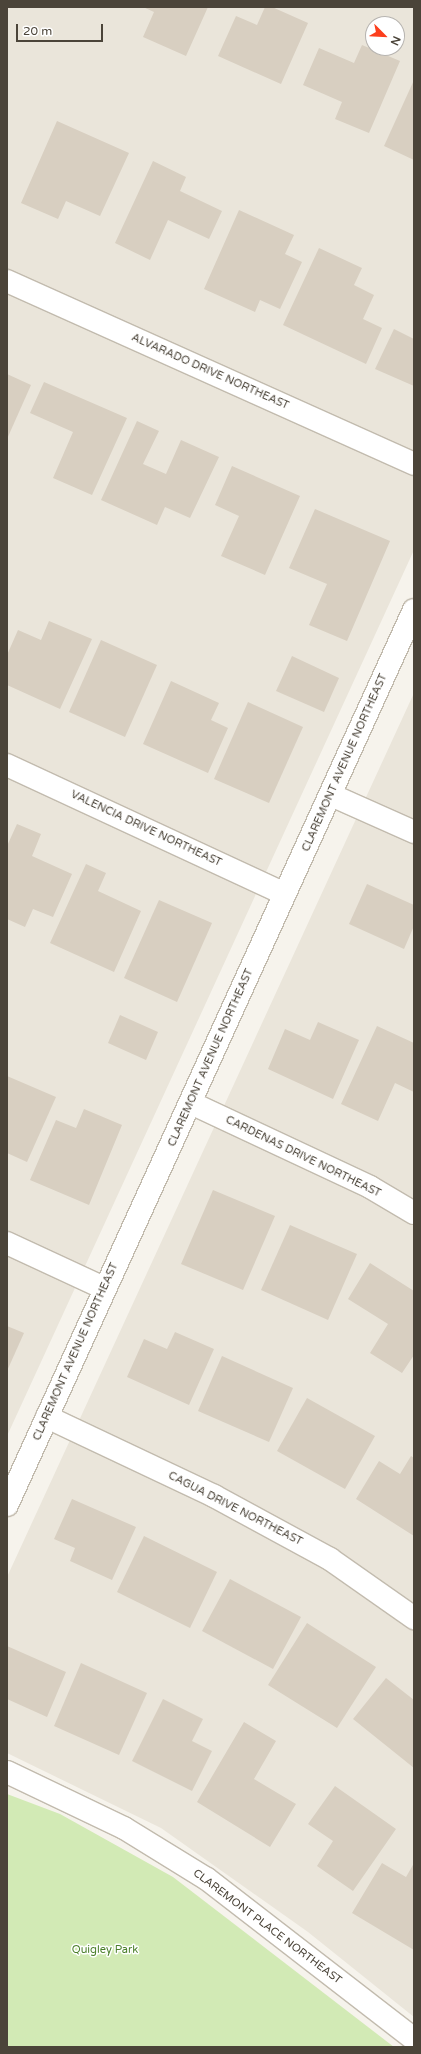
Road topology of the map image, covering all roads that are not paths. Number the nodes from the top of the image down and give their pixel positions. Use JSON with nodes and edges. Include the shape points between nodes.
{"nodes":[{"id":1,"x":7,"y":281,"type":"edge"},
{"id":2,"x":414,"y":464,"type":"edge"},
{"id":3,"x":414,"y":610,"type":"edge"},
{"id":4,"x":7,"y":765,"type":"edge"},
{"id":5,"x":331,"y":795,"type":"junction"},
{"id":6,"x":414,"y":832,"type":"edge"},
{"id":7,"x":285,"y":894,"type":"junction"},
{"id":8,"x":191,"y":1103,"type":"junction"},
{"id":9,"x":414,"y":1213,"type":"edge"},
{"id":10,"x":7,"y":1243,"type":"edge"},
{"id":11,"x":104,"y":1288,"type":"junction"},
{"id":12,"x":47,"y":1417,"type":"junction"},
{"id":13,"x":7,"y":1505,"type":"edge"},
{"id":14,"x":414,"y":1618,"type":"edge"},
{"id":15,"x":7,"y":1772,"type":"edge"},
{"id":16,"x":414,"y":2039,"type":"edge"}],
"edges":[{"from":1,"to":2,"type":"street","name":"ALVARADO DRIVE NORTHEAST"},
{"from":3,"to":5,"type":"street","name":"CLAREMONT AVENUE NORTHEAST"},
{"from":4,"to":7,"type":"street","name":"VALENCIA DRIVE NORTHEAST"},
{"from":5,"to":6,"type":"street"},
{"from":5,"to":7,"type":"street","name":"CLAREMONT AVENUE NORTHEAST"},
{"from":7,"to":8,"type":"street","name":"CLAREMONT AVENUE NORTHEAST"},
{"from":8,"to":9,"type":"street","name":"CARDENAS DRIVE NORTHEAST","via":[[370,1187]]},
{"from":8,"to":11,"type":"street","name":"CLAREMONT AVENUE NORTHEAST"},
{"from":10,"to":11,"type":"street"},
{"from":11,"to":12,"type":"street","name":"CLAREMONT AVENUE NORTHEAST"},
{"from":12,"to":13,"type":"street","name":"CLAREMONT AVENUE NORTHEAST"},
{"from":12,"to":14,"type":"street","name":"CAGUA DRIVE NORTHEAST","via":[[214,1496],[330,1559]]},
{"from":15,"to":16,"type":"street","name":"CLAREMONT PLACE NORTHEAST","via":[[124,1828],[207,1879]]}]}
